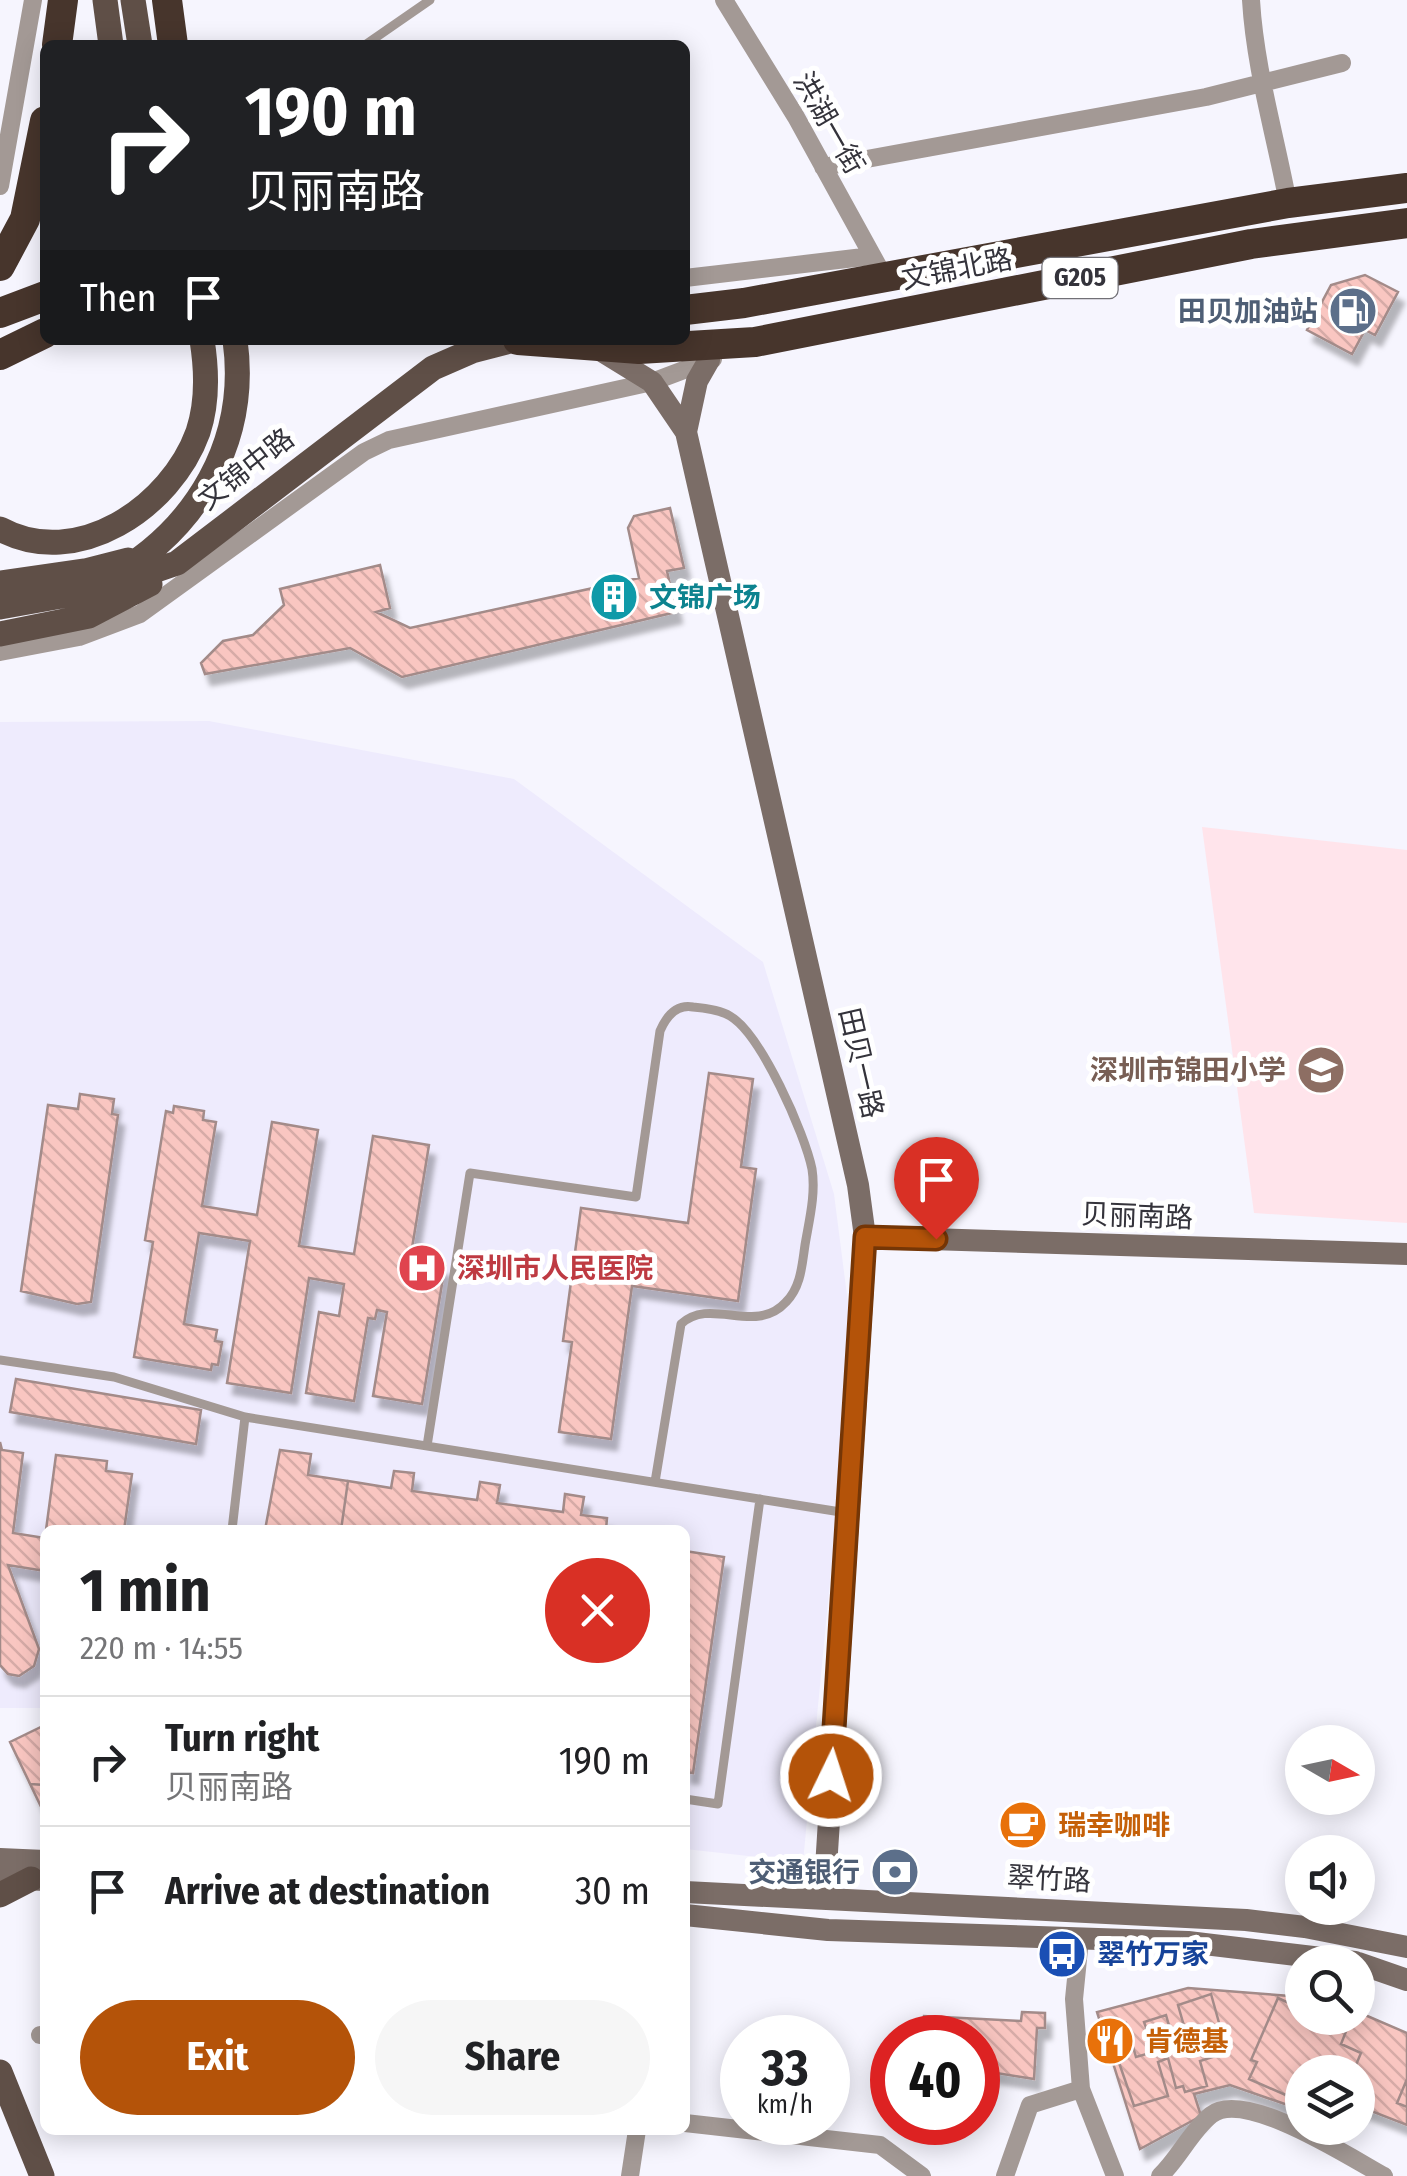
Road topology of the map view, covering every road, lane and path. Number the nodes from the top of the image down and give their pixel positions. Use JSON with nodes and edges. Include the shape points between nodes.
{"nodes":[{"id":1,"x":33,"y":0,"type":"edge"},
{"id":2,"x":63,"y":0,"type":"edge"},
{"id":3,"x":105,"y":0,"type":"edge"},
{"id":4,"x":133,"y":0,"type":"edge"},
{"id":5,"x":166,"y":0,"type":"edge"},
{"id":6,"x":181,"y":0,"type":"edge"},
{"id":7,"x":430,"y":0,"type":"edge"},
{"id":8,"x":724,"y":0,"type":"edge"},
{"id":9,"x":1251,"y":0,"type":"edge"},
{"id":10,"x":57,"y":40,"type":"edge"},
{"id":11,"x":111,"y":40,"type":"edge"},
{"id":12,"x":139,"y":40,"type":"edge"},
{"id":13,"x":176,"y":40,"type":"edge"},
{"id":14,"x":177,"y":40,"type":"edge"},
{"id":15,"x":372,"y":40,"type":"edge"},
{"id":16,"x":1342,"y":63,"type":"dead end"},
{"id":17,"x":1265,"y":79,"type":"junction"},
{"id":18,"x":40,"y":153,"type":"edge"},
{"id":19,"x":823,"y":166,"type":"junction"},
{"id":20,"x":0,"y":186,"type":"edge"},
{"id":21,"x":1407,"y":188,"type":"edge"},
{"id":22,"x":1288,"y":202,"type":"junction"},
{"id":23,"x":1407,"y":223,"type":"edge"},
{"id":24,"x":0,"y":266,"type":"edge"},
{"id":25,"x":877,"y":266,"type":"junction"},
{"id":26,"x":690,"y":278,"type":"edge"},
{"id":27,"x":40,"y":298,"type":"edge"},
{"id":28,"x":690,"y":309,"type":"edge"},
{"id":29,"x":0,"y":313,"type":"edge"},
{"id":30,"x":40,"y":335,"type":"edge"},
{"id":31,"x":754,"y":342,"type":"junction"},
{"id":32,"x":202,"y":345,"type":"edge"},
{"id":33,"x":236,"y":345,"type":"edge"},
{"id":34,"x":494,"y":345,"type":"edge"},
{"id":35,"x":570,"y":345,"type":"edge"},
{"id":36,"x":592,"y":347,"type":"junction"},
{"id":37,"x":2,"y":354,"type":"edge"},
{"id":38,"x":709,"y":360,"type":"junction"},
{"id":39,"x":652,"y":382,"type":"junction"},
{"id":40,"x":686,"y":432,"type":"junction"},
{"id":41,"x":0,"y":530,"type":"edge"},
{"id":42,"x":148,"y":553,"type":"junction"},
{"id":43,"x":177,"y":563,"type":"junction"},
{"id":44,"x":0,"y":583,"type":"edge"},
{"id":45,"x":67,"y":597,"type":"junction"},
{"id":46,"x":0,"y":607,"type":"edge"},
{"id":47,"x":0,"y":634,"type":"edge"},
{"id":48,"x":0,"y":652,"type":"edge"},
{"id":49,"x":865,"y":1237,"type":"junction"},
{"id":50,"x":1407,"y":1254,"type":"edge"},
{"id":51,"x":0,"y":1360,"type":"edge"},
{"id":52,"x":245,"y":1417,"type":"junction"},
{"id":53,"x":427,"y":1446,"type":"junction"},
{"id":54,"x":654,"y":1482,"type":"junction"},
{"id":55,"x":760,"y":1499,"type":"junction"},
{"id":56,"x":848,"y":1513,"type":"junction"},
{"id":57,"x":233,"y":1525,"type":"edge"},
{"id":58,"x":690,"y":1800,"type":"edge"},
{"id":59,"x":0,"y":1859,"type":"edge"},
{"id":60,"x":40,"y":1874,"type":"edge"},
{"id":61,"x":0,"y":1878,"type":"edge"},
{"id":62,"x":690,"y":1892,"type":"edge"},
{"id":63,"x":0,"y":1895,"type":"edge"},
{"id":64,"x":824,"y":1899,"type":"junction"},
{"id":65,"x":690,"y":1916,"type":"edge"},
{"id":66,"x":1080,"y":1939,"type":"junction"},
{"id":67,"x":1407,"y":1948,"type":"edge"},
{"id":68,"x":1285,"y":1952,"type":"edge"},
{"id":69,"x":1375,"y":1969,"type":"edge"},
{"id":70,"x":1407,"y":1980,"type":"edge"},
{"id":71,"x":0,"y":2072,"type":"edge"},
{"id":72,"x":1081,"y":2089,"type":"junction"},
{"id":73,"x":690,"y":2123,"type":"edge"},
{"id":74,"x":636,"y":2135,"type":"edge"},
{"id":75,"x":42,"y":2176,"type":"edge"},
{"id":76,"x":630,"y":2176,"type":"edge"},
{"id":77,"x":922,"y":2176,"type":"edge"},
{"id":78,"x":1006,"y":2176,"type":"edge"},
{"id":79,"x":1115,"y":2176,"type":"edge"},
{"id":80,"x":1160,"y":2176,"type":"edge"},
{"id":81,"x":1384,"y":2176,"type":"edge"}],
"edges":[{"from":1,"to":20,"type":"street"},
{"from":2,"to":10,"type":"highway"},
{"from":3,"to":11,"type":"main road"},
{"from":4,"to":12,"type":"main road"},
{"from":5,"to":13,"type":"highway"},
{"from":6,"to":14,"type":"street"},
{"from":7,"to":15,"type":"lane"},
{"from":8,"to":19,"type":"street","name":"洪湖一街"},
{"from":9,"to":17,"type":"street","via":[[1254,58]]},
{"from":16,"to":17,"type":"street"},
{"from":17,"to":19,"type":"street","via":[[1206,97]]},
{"from":17,"to":22,"type":"street"},
{"from":18,"to":24,"type":"highway","via":[[25,219]]},
{"from":19,"to":25,"type":"street","name":"洪湖一街"},
{"from":21,"to":22,"type":"highway","name":"文锦北路","number":"G205"},
{"from":22,"to":25,"type":"highway","name":"文锦北路","number":"G205"},
{"from":23,"to":31,"type":"highway","name":"文锦北路","number":"G205","via":[[1251,244]]},
{"from":25,"to":26,"type":"street"},
{"from":25,"to":28,"type":"highway","name":"文锦北路","number":"G205"},
{"from":27,"to":29,"type":"highway"},
{"from":30,"to":37,"type":"highway"},
{"from":31,"to":36,"type":"highway","name":"文锦北路","number":"G205"},
{"from":31,"to":38,"type":"street"},
{"from":32,"to":41,"type":"main road","via":[[205,398],[185,461],[143,507],[81,540],[34,542]]},
{"from":33,"to":42,"type":"main road","via":[[239,370],[228,443],[196,504]]},
{"from":34,"to":43,"type":"main road","name":"文锦中路","via":[[433,368]]},
{"from":35,"to":36,"type":"highway","name":"文锦北路","number":"G205"},
{"from":36,"to":39,"type":"street","name":"田贝一路"},
{"from":38,"to":39,"type":"street"},
{"from":38,"to":40,"type":"street","name":"田贝一路","via":[[697,381]]},
{"from":39,"to":40,"type":"street","name":"田贝一路"},
{"from":39,"to":48,"type":"street","via":[[388,440],[140,614],[79,637]]},
{"from":40,"to":49,"type":"street","name":"田贝一路"},
{"from":42,"to":44,"type":"main road"},
{"from":42,"to":45,"type":"main road"},
{"from":43,"to":45,"type":"main road","name":"文锦中路"},
{"from":43,"to":47,"type":"main road","via":[[143,590],[90,616]]},
{"from":45,"to":46,"type":"main road","name":"文锦中路"},
{"from":49,"to":50,"type":"street","name":"贝丽南路"},
{"from":49,"to":56,"type":"street","name":"田贝一路"},
{"from":51,"to":52,"type":"lane","via":[[114,1376]]},
{"from":52,"to":53,"type":"lane"},
{"from":52,"to":57,"type":"lane"},
{"from":53,"to":54,"type":"lane"},
{"from":53,"to":54,"type":"lane","via":[[470,1172],[636,1197],[660,1032],[672,1013],[687,1006],[730,1016],[768,1065],[808,1154],[813,1191],[801,1272],[788,1301],[763,1316],[694,1312],[681,1324]]},
{"from":54,"to":55,"type":"lane"},
{"from":55,"to":56,"type":"lane"},
{"from":55,"to":58,"type":"lane","via":[[718,1804]]},
{"from":56,"to":64,"type":"street","name":"田贝一路"},
{"from":59,"to":60,"type":"street"},
{"from":60,"to":61,"type":"street"},
{"from":60,"to":63,"type":"main road"},
{"from":62,"to":64,"type":"street","name":"翠竹路"},
{"from":64,"to":67,"type":"street","name":"翠竹路","via":[[1246,1920]]},
{"from":65,"to":66,"type":"street","via":[[828,1930]]},
{"from":66,"to":68,"type":"street"},
{"from":66,"to":72,"type":"street","via":[[1074,2000]]},
{"from":69,"to":70,"type":"street"},
{"from":71,"to":75,"type":"main road"},
{"from":72,"to":78,"type":"street","via":[[1030,2105]]},
{"from":72,"to":79,"type":"street"},
{"from":73,"to":77,"type":"street","via":[[880,2145]]},
{"from":74,"to":76,"type":"street"},
{"from":80,"to":81,"type":"street","via":[[1212,2114],[1242,2108]]}]}
